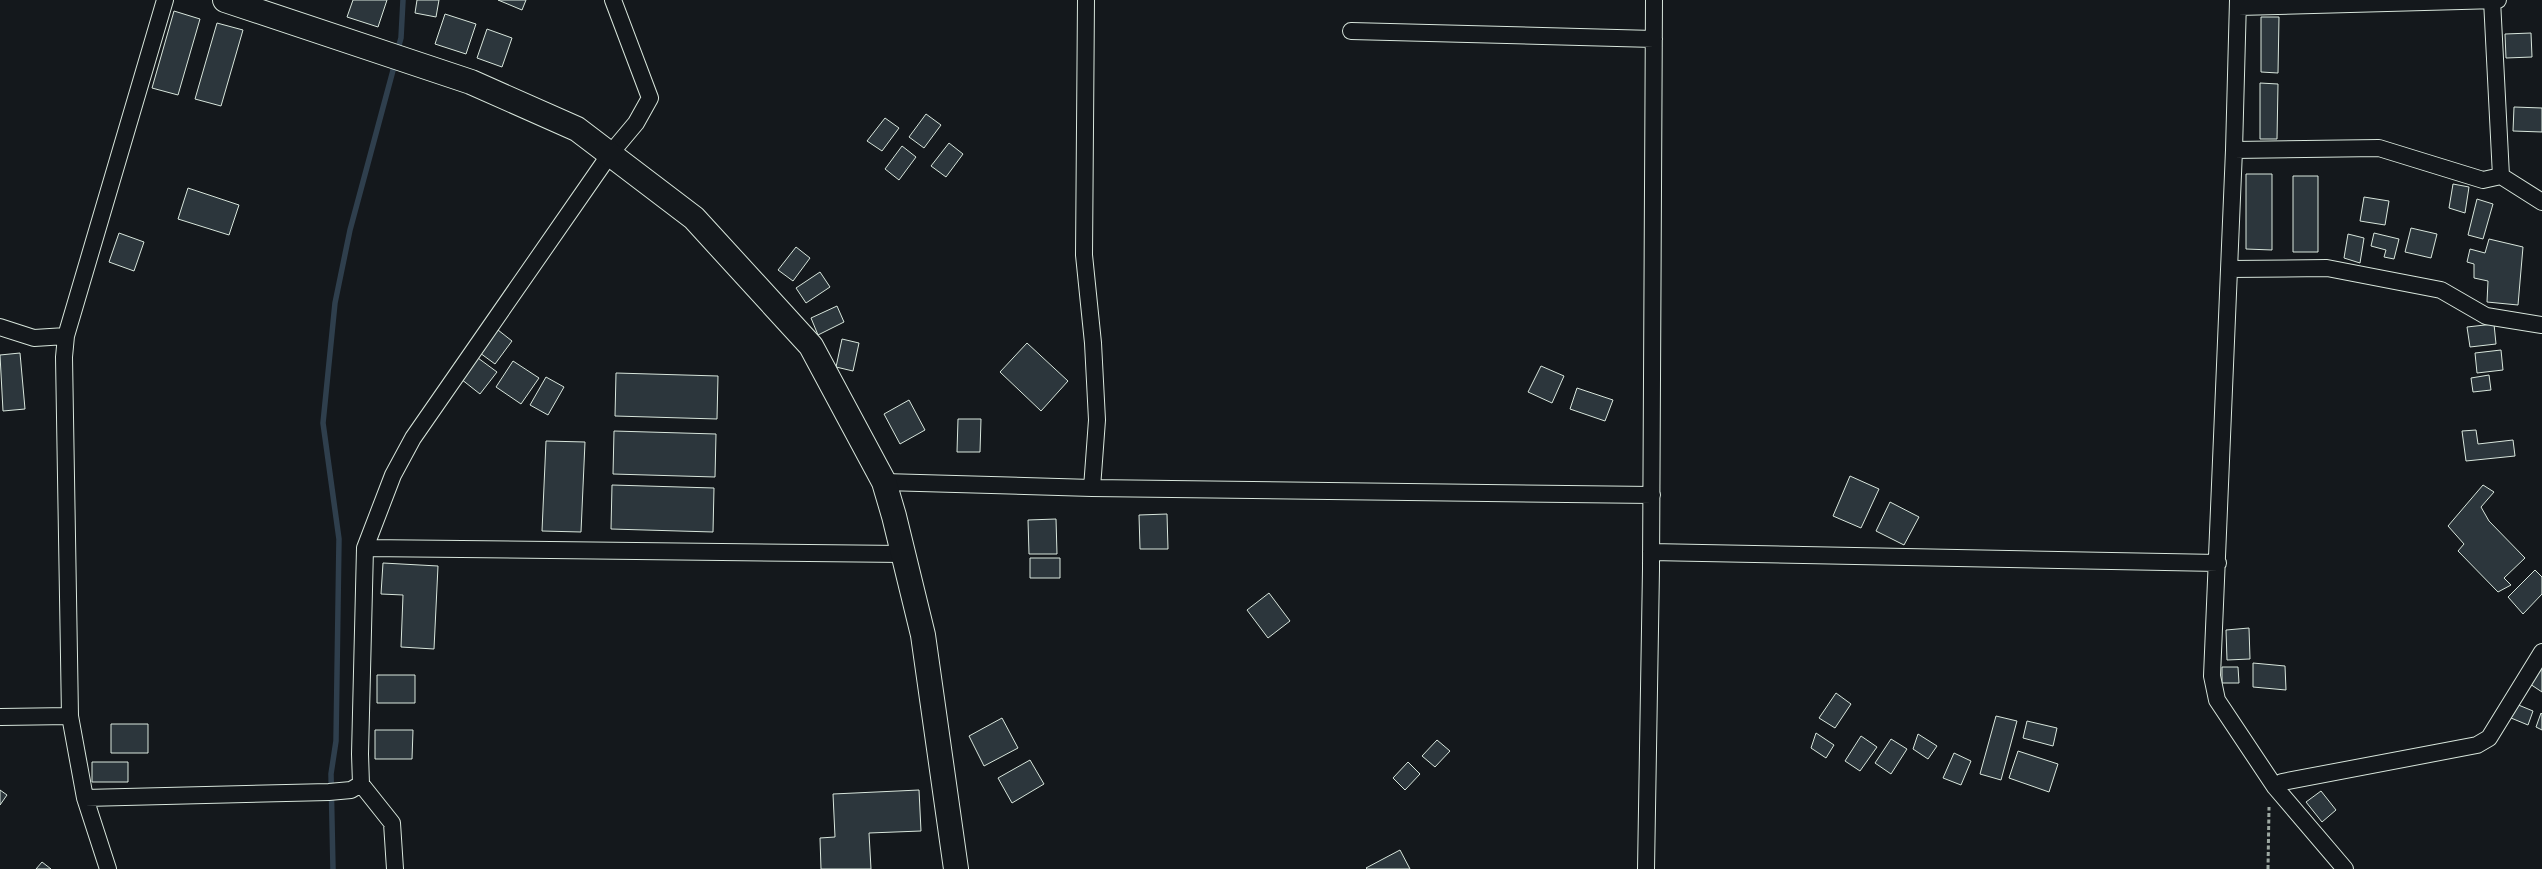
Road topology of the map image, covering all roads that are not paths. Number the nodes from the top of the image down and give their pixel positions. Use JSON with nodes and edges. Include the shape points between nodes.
{"nodes":[{"id":1,"x":165,"y":0,"type":"edge"},
{"id":2,"x":225,"y":0,"type":"edge"},
{"id":3,"x":613,"y":0,"type":"edge"},
{"id":4,"x":1086,"y":0,"type":"edge"},
{"id":5,"x":1654,"y":0,"type":"edge"},
{"id":6,"x":2492,"y":0,"type":"edge"},
{"id":7,"x":2498,"y":0,"type":"edge"},
{"id":8,"x":2238,"y":3,"type":"edge"},
{"id":9,"x":1351,"y":31,"type":"dead end"},
{"id":10,"x":1654,"y":39,"type":"junction"},
{"id":11,"x":2234,"y":150,"type":"junction"},
{"id":12,"x":610,"y":154,"type":"junction"},
{"id":13,"x":2501,"y":176,"type":"junction"},
{"id":14,"x":2542,"y":202,"type":"edge"},
{"id":15,"x":2230,"y":269,"type":"junction"},
{"id":16,"x":2542,"y":325,"type":"edge"},
{"id":17,"x":0,"y":327,"type":"edge"},
{"id":18,"x":66,"y":336,"type":"junction"},
{"id":19,"x":884,"y":482,"type":"junction"},
{"id":20,"x":1092,"y":488,"type":"junction"},
{"id":21,"x":1652,"y":494,"type":"junction"},
{"id":22,"x":365,"y":548,"type":"junction"},
{"id":23,"x":1650,"y":552,"type":"junction"},
{"id":24,"x":903,"y":554,"type":"junction"},
{"id":25,"x":2218,"y":563,"type":"junction"},
{"id":26,"x":2542,"y":652,"type":"edge"},
{"id":27,"x":70,"y":716,"type":"junction"},
{"id":28,"x":0,"y":717,"type":"edge"},
{"id":29,"x":361,"y":784,"type":"junction"},
{"id":30,"x":2276,"y":788,"type":"junction"},
{"id":31,"x":85,"y":798,"type":"junction"},
{"id":32,"x":108,"y":869,"type":"edge"},
{"id":33,"x":395,"y":869,"type":"edge"},
{"id":34,"x":956,"y":869,"type":"edge"},
{"id":35,"x":1646,"y":869,"type":"edge"},
{"id":36,"x":2345,"y":869,"type":"edge"}],
"edges":[{"from":1,"to":18,"type":"street"},
{"from":2,"to":12,"type":"street","via":[[470,82],[577,129]]},
{"from":3,"to":12,"type":"street","via":[[650,98],[636,123]]},
{"from":4,"to":20,"type":"street","via":[[1084,255],[1097,420]]},
{"from":5,"to":10,"type":"street"},
{"from":6,"to":7,"type":"street"},
{"from":6,"to":8,"type":"street"},
{"from":6,"to":13,"type":"street"},
{"from":8,"to":11,"type":"street"},
{"from":9,"to":10,"type":"street"},
{"from":10,"to":21,"type":"street"},
{"from":11,"to":13,"type":"street","via":[[2379,148],[2483,180]]},
{"from":11,"to":15,"type":"street"},
{"from":12,"to":19,"type":"street","via":[[694,218],[811,346]]},
{"from":12,"to":22,"type":"street","via":[[413,438],[393,475]]},
{"from":13,"to":14,"type":"street"},
{"from":15,"to":16,"type":"street","via":[[2327,268],[2441,290],[2486,316]]},
{"from":15,"to":25,"type":"street"},
{"from":17,"to":18,"type":"street","via":[[34,338]]},
{"from":18,"to":27,"type":"street"},
{"from":19,"to":20,"type":"street"},
{"from":19,"to":24,"type":"street"},
{"from":20,"to":21,"type":"street"},
{"from":21,"to":23,"type":"street"},
{"from":22,"to":24,"type":"street"},
{"from":22,"to":29,"type":"street"},
{"from":23,"to":25,"type":"street"},
{"from":23,"to":35,"type":"street"},
{"from":24,"to":34,"type":"street","via":[[923,635]]},
{"from":25,"to":30,"type":"street","via":[[2212,676],[2216,700]]},
{"from":26,"to":30,"type":"street","via":[[2489,738],[2477,745],[2282,782]]},
{"from":27,"to":28,"type":"street"},
{"from":27,"to":31,"type":"street"},
{"from":29,"to":31,"type":"street","via":[[351,790],[328,792]]},
{"from":29,"to":33,"type":"street","via":[[392,822]]},
{"from":30,"to":36,"type":"street"},
{"from":31,"to":32,"type":"street"}]}
